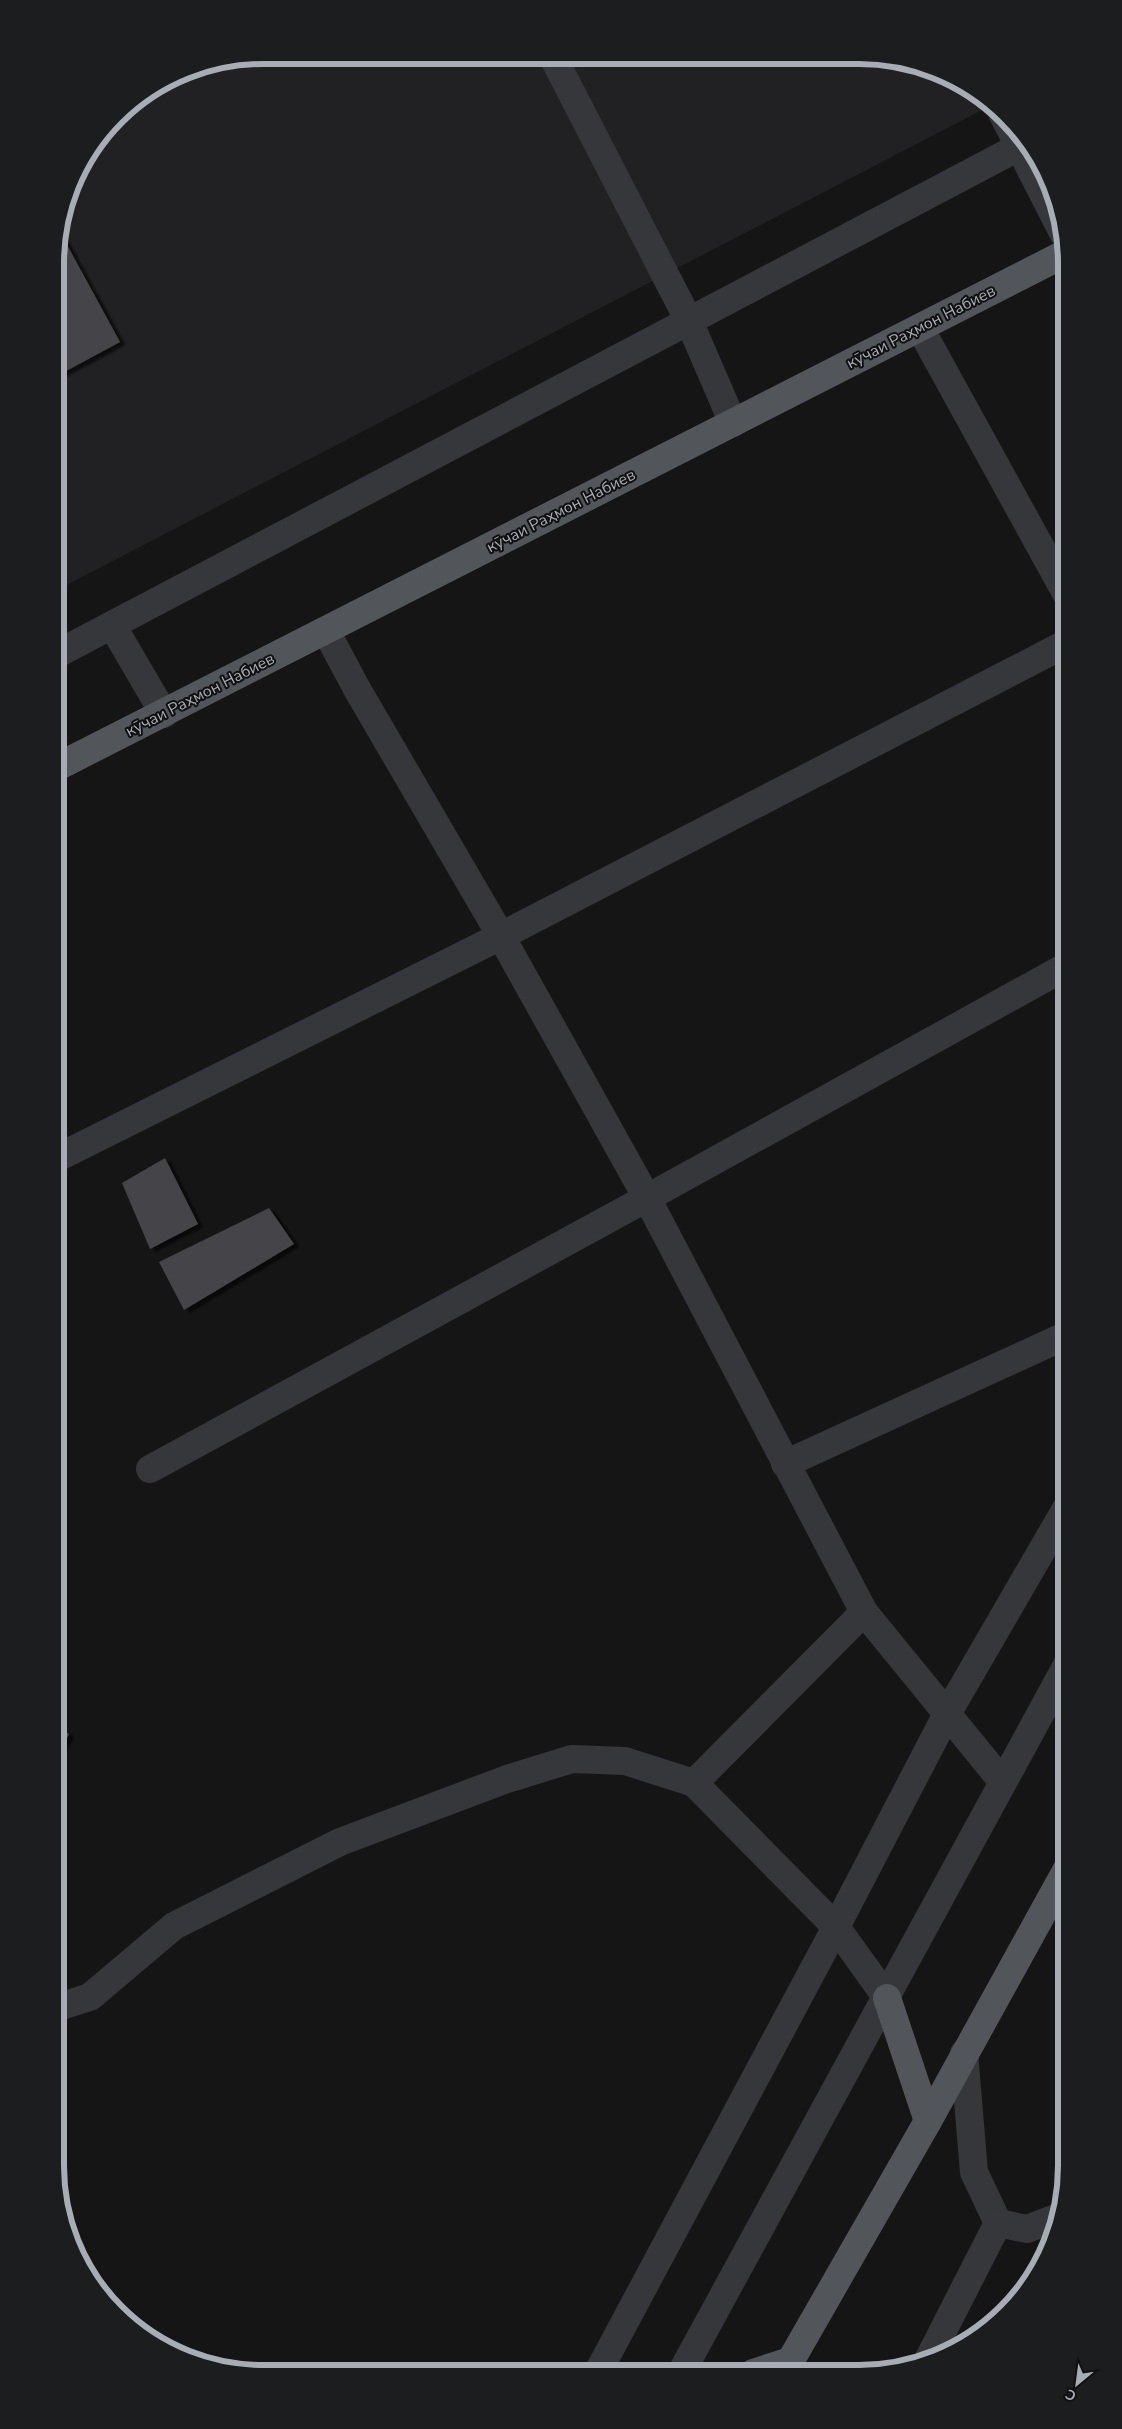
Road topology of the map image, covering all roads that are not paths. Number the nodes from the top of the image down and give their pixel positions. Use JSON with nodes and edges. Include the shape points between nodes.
{"nodes":[{"id":1,"x":557,"y":64,"type":"edge"},
{"id":2,"x":1016,"y":140,"type":"edge"},
{"id":3,"x":1019,"y":147,"type":"junction"},
{"id":4,"x":1050,"y":208,"type":"edge"},
{"id":5,"x":1058,"y":257,"type":"edge"},
{"id":6,"x":689,"y":321,"type":"junction"},
{"id":7,"x":920,"y":328,"type":"junction"},
{"id":8,"x":733,"y":423,"type":"junction"},
{"id":9,"x":1058,"y":579,"type":"edge"},
{"id":10,"x":112,"y":625,"type":"junction"},
{"id":11,"x":326,"y":631,"type":"junction"},
{"id":12,"x":1058,"y":648,"type":"edge"},
{"id":13,"x":64,"y":650,"type":"edge"},
{"id":14,"x":164,"y":714,"type":"junction"},
{"id":15,"x":64,"y":764,"type":"edge"},
{"id":16,"x":501,"y":936,"type":"junction"},
{"id":17,"x":1058,"y":971,"type":"edge"},
{"id":18,"x":64,"y":1154,"type":"edge"},
{"id":19,"x":647,"y":1198,"type":"junction"},
{"id":20,"x":1058,"y":1339,"type":"edge"},
{"id":21,"x":785,"y":1464,"type":"junction"},
{"id":22,"x":150,"y":1469,"type":"dead end"},
{"id":23,"x":1058,"y":1523,"type":"edge"},
{"id":24,"x":864,"y":1612,"type":"junction"},
{"id":25,"x":1058,"y":1681,"type":"edge"},
{"id":26,"x":947,"y":1714,"type":"junction"},
{"id":27,"x":1002,"y":1781,"type":"junction"},
{"id":28,"x":694,"y":1783,"type":"junction"},
{"id":29,"x":1058,"y":1885,"type":"edge"},
{"id":30,"x":836,"y":1927,"type":"junction"},
{"id":31,"x":887,"y":1998,"type":"junction"},
{"id":32,"x":64,"y":2005,"type":"edge"},
{"id":33,"x":964,"y":2053,"type":"junction"},
{"id":34,"x":928,"y":2121,"type":"junction"},
{"id":35,"x":1050,"y":2220,"type":"edge"},
{"id":36,"x":998,"y":2223,"type":"junction"},
{"id":37,"x":933,"y":2351,"type":"edge"},
{"id":38,"x":602,"y":2365,"type":"edge"},
{"id":39,"x":685,"y":2365,"type":"edge"},
{"id":40,"x":787,"y":2365,"type":"edge"}],
"edges":[{"from":1,"to":6,"type":"street"},
{"from":2,"to":3,"type":"street"},
{"from":3,"to":4,"type":"street"},
{"from":3,"to":6,"type":"street"},
{"from":5,"to":7,"type":"main road","name":"кӯчаи Раҳмон Набиев"},
{"from":6,"to":8,"type":"street"},
{"from":6,"to":10,"type":"street"},
{"from":7,"to":8,"type":"main road","name":"кӯчаи Раҳмон Набиев"},
{"from":7,"to":9,"type":"street"},
{"from":8,"to":11,"type":"main road","name":"кӯчаи Раҳмон Набиев"},
{"from":10,"to":13,"type":"street"},
{"from":10,"to":14,"type":"street"},
{"from":11,"to":14,"type":"main road","name":"кӯчаи Раҳмон Набиев"},
{"from":11,"to":16,"type":"street"},
{"from":12,"to":16,"type":"street"},
{"from":14,"to":15,"type":"main road","name":"кӯчаи Раҳмон Набиев"},
{"from":16,"to":18,"type":"street"},
{"from":16,"to":19,"type":"street"},
{"from":17,"to":19,"type":"street"},
{"from":19,"to":21,"type":"street"},
{"from":19,"to":22,"type":"street"},
{"from":20,"to":21,"type":"street"},
{"from":21,"to":24,"type":"street"},
{"from":23,"to":26,"type":"street"},
{"from":24,"to":26,"type":"street"},
{"from":24,"to":28,"type":"street"},
{"from":25,"to":27,"type":"street"},
{"from":26,"to":27,"type":"street"},
{"from":26,"to":30,"type":"street"},
{"from":27,"to":31,"type":"street"},
{"from":28,"to":30,"type":"street"},
{"from":28,"to":32,"type":"street","via":[[625,1761],[572,1760],[507,1779],[340,1842],[174,1926],[90,1997]]},
{"from":29,"to":33,"type":"main road"},
{"from":30,"to":31,"type":"street"},
{"from":30,"to":38,"type":"street"},
{"from":31,"to":34,"type":"main road"},
{"from":31,"to":39,"type":"street"},
{"from":33,"to":34,"type":"main road"},
{"from":33,"to":36,"type":"street","via":[[974,2172]]},
{"from":34,"to":40,"type":"main road"},
{"from":35,"to":36,"type":"street","via":[[1027,2230]]},
{"from":36,"to":37,"type":"street"}]}
